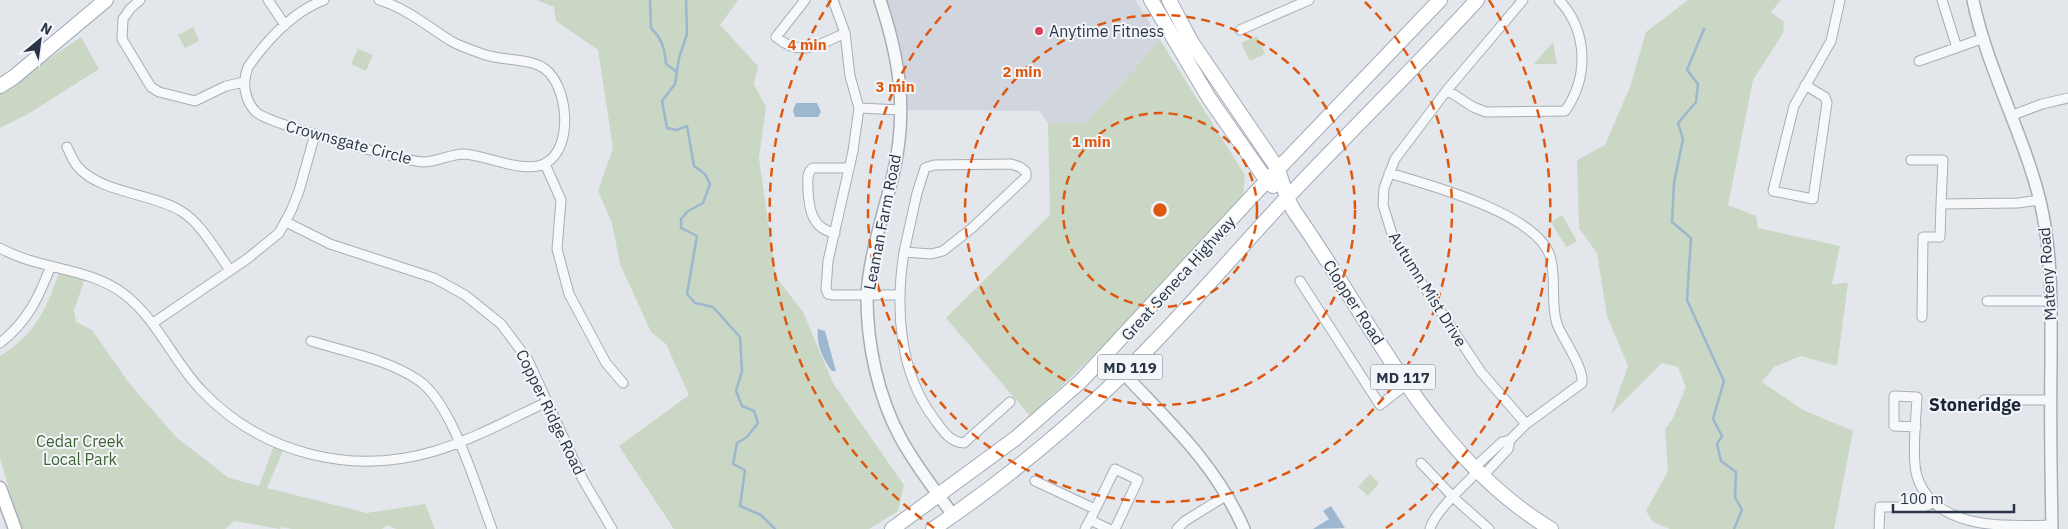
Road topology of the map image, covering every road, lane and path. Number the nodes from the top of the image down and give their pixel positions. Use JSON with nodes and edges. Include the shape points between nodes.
{"nodes":[{"id":1,"x":106,"y":0,"type":"edge"},
{"id":2,"x":140,"y":0,"type":"edge"},
{"id":3,"x":268,"y":0,"type":"edge"},
{"id":4,"x":324,"y":0,"type":"edge"},
{"id":5,"x":378,"y":0,"type":"edge"},
{"id":6,"x":805,"y":0,"type":"edge"},
{"id":7,"x":833,"y":0,"type":"edge"},
{"id":8,"x":880,"y":0,"type":"edge"},
{"id":9,"x":1151,"y":0,"type":"edge"},
{"id":10,"x":1308,"y":0,"type":"edge"},
{"id":11,"x":1440,"y":0,"type":"edge"},
{"id":12,"x":1477,"y":0,"type":"edge"},
{"id":13,"x":1523,"y":0,"type":"edge"},
{"id":14,"x":1559,"y":0,"type":"edge"},
{"id":15,"x":1840,"y":0,"type":"edge"},
{"id":16,"x":1942,"y":0,"type":"edge"},
{"id":17,"x":1973,"y":0,"type":"edge"},
{"id":18,"x":1170,"y":1,"type":"edge"},
{"id":19,"x":285,"y":24,"type":"junction"},
{"id":20,"x":1240,"y":30,"type":"dead end"},
{"id":21,"x":845,"y":33,"type":"junction"},
{"id":22,"x":1984,"y":38,"type":"junction"},
{"id":23,"x":1957,"y":48,"type":"junction"},
{"id":24,"x":1919,"y":61,"type":"dead end"},
{"id":25,"x":244,"y":82,"type":"junction"},
{"id":26,"x":1805,"y":85,"type":"junction"},
{"id":27,"x":0,"y":86,"type":"edge"},
{"id":28,"x":1447,"y":90,"type":"junction"},
{"id":29,"x":2068,"y":98,"type":"edge"},
{"id":30,"x":859,"y":108,"type":"junction"},
{"id":31,"x":900,"y":110,"type":"junction"},
{"id":32,"x":2013,"y":115,"type":"junction"},
{"id":33,"x":315,"y":134,"type":"junction"},
{"id":34,"x":67,"y":147,"type":"dead end"},
{"id":35,"x":1911,"y":160,"type":"dead end"},
{"id":36,"x":545,"y":164,"type":"junction"},
{"id":37,"x":850,"y":168,"type":"junction"},
{"id":38,"x":1278,"y":169,"type":"junction"},
{"id":39,"x":1389,"y":173,"type":"junction"},
{"id":40,"x":1267,"y":181,"type":"junction"},
{"id":41,"x":1287,"y":198,"type":"junction"},
{"id":42,"x":2040,"y":200,"type":"junction"},
{"id":43,"x":1941,"y":204,"type":"junction"},
{"id":44,"x":286,"y":222,"type":"junction"},
{"id":45,"x":835,"y":233,"type":"junction"},
{"id":46,"x":0,"y":248,"type":"edge"},
{"id":47,"x":904,"y":252,"type":"junction"},
{"id":48,"x":50,"y":268,"type":"junction"},
{"id":49,"x":230,"y":270,"type":"junction"},
{"id":50,"x":1300,"y":281,"type":"dead end"},
{"id":51,"x":900,"y":295,"type":"junction"},
{"id":52,"x":867,"y":296,"type":"junction"},
{"id":53,"x":1987,"y":301,"type":"dead end"},
{"id":54,"x":2051,"y":301,"type":"junction"},
{"id":55,"x":1922,"y":317,"type":"dead end"},
{"id":56,"x":153,"y":323,"type":"junction"},
{"id":57,"x":311,"y":342,"type":"dead end"},
{"id":58,"x":0,"y":343,"type":"edge"},
{"id":59,"x":1107,"y":355,"type":"junction"},
{"id":60,"x":1123,"y":374,"type":"junction"},
{"id":61,"x":623,"y":383,"type":"dead end"},
{"id":62,"x":1407,"y":384,"type":"junction"},
{"id":63,"x":1984,"y":400,"type":"dead end"},
{"id":64,"x":2050,"y":400,"type":"junction"},
{"id":65,"x":547,"y":402,"type":"junction"},
{"id":66,"x":1010,"y":402,"type":"dead end"},
{"id":67,"x":1526,"y":424,"type":"junction"},
{"id":68,"x":1916,"y":427,"type":"dead end"},
{"id":69,"x":458,"y":442,"type":"junction"},
{"id":70,"x":1421,"y":463,"type":"dead end"},
{"id":71,"x":1479,"y":472,"type":"junction"},
{"id":72,"x":1035,"y":481,"type":"dead end"},
{"id":73,"x":0,"y":488,"type":"edge"},
{"id":74,"x":1227,"y":495,"type":"junction"},
{"id":75,"x":939,"y":496,"type":"junction"},
{"id":76,"x":1454,"y":498,"type":"junction"},
{"id":77,"x":1933,"y":503,"type":"junction"},
{"id":78,"x":1095,"y":510,"type":"junction"},
{"id":79,"x":953,"y":516,"type":"junction"},
{"id":80,"x":1090,"y":520,"type":"junction"},
{"id":81,"x":2052,"y":527,"type":"edge"},
{"id":82,"x":15,"y":529,"type":"edge"},
{"id":83,"x":492,"y":529,"type":"edge"},
{"id":84,"x":612,"y":529,"type":"edge"},
{"id":85,"x":892,"y":529,"type":"edge"},
{"id":86,"x":933,"y":529,"type":"edge"},
{"id":87,"x":1085,"y":529,"type":"edge"},
{"id":88,"x":1109,"y":529,"type":"edge"},
{"id":89,"x":1116,"y":529,"type":"edge"},
{"id":90,"x":1177,"y":529,"type":"edge"},
{"id":91,"x":1244,"y":529,"type":"edge"},
{"id":92,"x":1430,"y":529,"type":"edge"},
{"id":93,"x":1489,"y":529,"type":"edge"},
{"id":94,"x":1551,"y":529,"type":"edge"},
{"id":95,"x":1879,"y":529,"type":"edge"}],
"edges":[{"from":1,"to":27,"type":"main road"},
{"from":2,"to":25,"type":"street","via":[[123,19],[122,39],[151,87],[196,101],[226,86]]},
{"from":3,"to":19,"type":"street"},
{"from":4,"to":19,"type":"street"},
{"from":5,"to":36,"type":"street","via":[[403,9],[453,42],[488,55],[542,67],[551,74],[558,83],[564,123],[559,149]]},
{"from":6,"to":21,"type":"street","via":[[776,37],[784,44],[797,49],[806,48]]},
{"from":7,"to":21,"type":"street"},
{"from":8,"to":31,"type":"street","name":"Leaman Farm Road","via":[[899,68]]},
{"from":9,"to":40,"type":"main road","name":"Clopper Road","number":"MD 117","via":[[1208,98]]},
{"from":10,"to":20,"type":"street"},
{"from":11,"to":38,"type":"main road","name":"Great Seneca Highway","number":"MD 119"},
{"from":12,"to":41,"type":"main road","name":"Great Seneca Highway","number":"MD 119"},
{"from":13,"to":28,"type":"street","name":"Autumn Mist Drive"},
{"from":14,"to":28,"type":"street","via":[[1570,13],[1582,42],[1578,86],[1565,111],[1486,112]]},
{"from":15,"to":26,"type":"street","via":[[1831,41]]},
{"from":16,"to":23,"type":"street"},
{"from":17,"to":22,"type":"street","name":"Mateny Road"},
{"from":18,"to":38,"type":"main road","name":"Clopper Road","number":"MD 117","via":[[1192,43]]},
{"from":19,"to":25,"type":"street","via":[[253,61]]},
{"from":21,"to":30,"type":"street","via":[[850,76]]},
{"from":22,"to":23,"type":"street"},
{"from":22,"to":32,"type":"street","name":"Mateny Road"},
{"from":23,"to":24,"type":"street"},
{"from":25,"to":33,"type":"street","name":"Crownsgate Circle","via":[[250,105],[263,118]]},
{"from":26,"to":26,"type":"street","via":[[1792,111],[1773,191],[1813,199],[1827,103],[1825,97]]},
{"from":28,"to":39,"type":"street","name":"Autumn Mist Drive","via":[[1402,149]]},
{"from":29,"to":32,"type":"street"},
{"from":30,"to":31,"type":"street"},
{"from":30,"to":37,"type":"street"},
{"from":31,"to":52,"type":"street","name":"Leaman Farm Road","via":[[893,172]]},
{"from":32,"to":42,"type":"street","name":"Mateny Road"},
{"from":33,"to":36,"type":"street","name":"Crownsgate Circle","via":[[421,162],[465,154],[522,166]]},
{"from":33,"to":44,"type":"street","via":[[299,191]]},
{"from":34,"to":49,"type":"street","via":[[77,166],[96,180],[183,212]]},
{"from":35,"to":43,"type":"street","via":[[1942,160]]},
{"from":36,"to":61,"type":"street","via":[[561,200],[557,249],[569,294],[606,363]]},
{"from":37,"to":45,"type":"street"},
{"from":37,"to":45,"type":"street","via":[[813,168],[808,174],[808,208],[820,226]]},
{"from":38,"to":40,"type":"main road","name":"Great Seneca Highway","number":"MD 119"},
{"from":38,"to":41,"type":"main road","name":"Clopper Road","number":"MD 117"},
{"from":39,"to":67,"type":"street","name":"Autumn Mist Drive","via":[[1383,205],[1392,234],[1481,372]]},
{"from":39,"to":67,"type":"street","via":[[1445,189],[1502,214],[1531,230],[1548,250],[1554,274],[1557,323],[1582,378],[1578,388]]},
{"from":40,"to":41,"type":"main road","name":"Clopper Road","number":"MD 117"},
{"from":40,"to":59,"type":"main road","name":"Great Seneca Highway","number":"MD 119"},
{"from":41,"to":60,"type":"main road","name":"Great Seneca Highway","number":"MD 119"},
{"from":41,"to":62,"type":"main road","name":"Clopper Road","number":"MD 117"},
{"from":42,"to":43,"type":"street"},
{"from":42,"to":54,"type":"street","name":"Mateny Road","via":[[2048,245]]},
{"from":43,"to":55,"type":"street","via":[[1940,237],[1923,237]]},
{"from":44,"to":49,"type":"street","via":[[270,242]]},
{"from":44,"to":65,"type":"street","name":"Copper Ridge Road","via":[[330,244],[434,278],[465,295],[501,324],[516,341],[539,380]]},
{"from":45,"to":52,"type":"street","via":[[828,261],[828,294]]},
{"from":46,"to":48,"type":"street"},
{"from":47,"to":47,"type":"street","via":[[925,168],[934,165],[1011,164],[1026,172],[1026,177],[954,244],[931,254]]},
{"from":47,"to":51,"type":"street"},
{"from":48,"to":56,"type":"street","via":[[86,276],[113,287],[136,304]]},
{"from":48,"to":58,"type":"street","via":[[32,309],[15,331]]},
{"from":49,"to":56,"type":"street"},
{"from":50,"to":62,"type":"street","via":[[1380,405]]},
{"from":51,"to":52,"type":"street"},
{"from":51,"to":66,"type":"street","via":[[906,360],[930,414],[944,432],[956,442],[964,442]]},
{"from":52,"to":75,"type":"street","name":"Leaman Farm Road","via":[[873,357],[891,418],[910,454]]},
{"from":53,"to":54,"type":"street"},
{"from":54,"to":64,"type":"street","name":"Mateny Road"},
{"from":56,"to":69,"type":"street","via":[[183,371],[203,392],[224,412],[275,442],[325,459],[370,461],[420,454]]},
{"from":57,"to":69,"type":"street","via":[[390,365],[420,380],[433,393]]},
{"from":59,"to":60,"type":"street"},
{"from":59,"to":75,"type":"main road","name":"Great Seneca Highway","number":"MD 119","via":[[1016,438]]},
{"from":60,"to":74,"type":"street","via":[[1200,454]]},
{"from":60,"to":79,"type":"main road","name":"Great Seneca Highway","number":"MD 119","via":[[1058,432]]},
{"from":62,"to":71,"type":"main road","name":"Clopper Road","number":"MD 117","via":[[1446,436]]},
{"from":63,"to":64,"type":"street"},
{"from":64,"to":81,"type":"street","name":"Mateny Road"},
{"from":65,"to":69,"type":"street"},
{"from":65,"to":84,"type":"street","name":"Copper Ridge Road","via":[[582,478]]},
{"from":67,"to":71,"type":"street","via":[[1510,440],[1508,449]]},
{"from":68,"to":77,"type":"street","via":[[1917,476]]},
{"from":69,"to":83,"type":"street"},
{"from":70,"to":76,"type":"street"},
{"from":71,"to":76,"type":"street"},
{"from":71,"to":94,"type":"main road","name":"Clopper Road","number":"MD 117","via":[[1507,498]]},
{"from":72,"to":78,"type":"street"},
{"from":73,"to":82,"type":"main road"},
{"from":74,"to":90,"type":"street"},
{"from":74,"to":91,"type":"street"},
{"from":75,"to":79,"type":"street","name":"Leaman Farm Road"},
{"from":75,"to":85,"type":"main road","name":"Great Seneca Highway","number":"MD 119"},
{"from":76,"to":92,"type":"street"},
{"from":76,"to":93,"type":"street"},
{"from":77,"to":81,"type":"street","via":[[1956,520],[1983,526]]},
{"from":77,"to":95,"type":"street","via":[[1924,508],[1880,507]]},
{"from":78,"to":80,"type":"street"},
{"from":78,"to":89,"type":"street","via":[[1115,469],[1138,480]]},
{"from":79,"to":86,"type":"main road","name":"Great Seneca Highway","number":"MD 119"},
{"from":80,"to":87,"type":"street"},
{"from":80,"to":88,"type":"street"}]}
